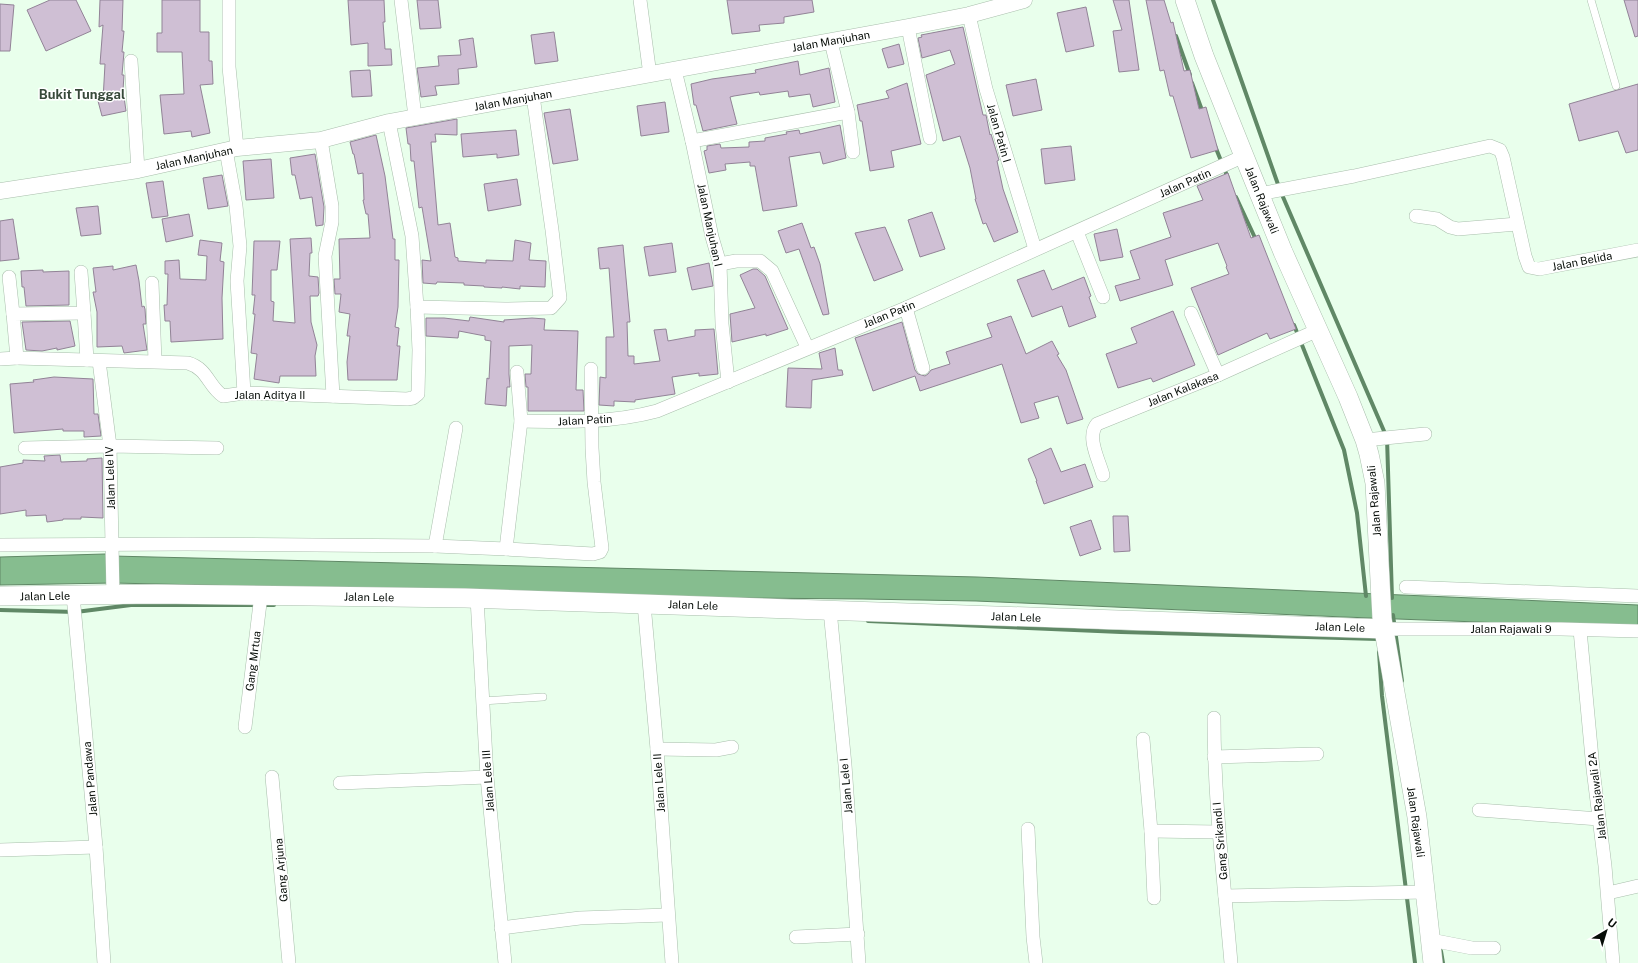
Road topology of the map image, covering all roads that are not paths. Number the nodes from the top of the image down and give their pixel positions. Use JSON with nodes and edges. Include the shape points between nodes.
{"nodes":[{"id":1,"x":228,"y":0,"type":"edge"},
{"id":2,"x":402,"y":0,"type":"edge"},
{"id":3,"x":640,"y":0,"type":"edge"},
{"id":4,"x":1024,"y":0,"type":"edge"},
{"id":5,"x":1185,"y":0,"type":"edge"},
{"id":6,"x":1591,"y":0,"type":"edge"},
{"id":7,"x":969,"y":15,"type":"junction"},
{"id":8,"x":908,"y":27,"type":"junction"},
{"id":9,"x":831,"y":42,"type":"junction"},
{"id":10,"x":131,"y":61,"type":"dead end"},
{"id":11,"x":675,"y":70,"type":"junction"},
{"id":12,"x":650,"y":75,"type":"junction"},
{"id":13,"x":1616,"y":86,"type":"dead end"},
{"id":14,"x":533,"y":96,"type":"junction"},
{"id":15,"x":848,"y":112,"type":"junction"},
{"id":16,"x":415,"y":117,"type":"junction"},
{"id":17,"x":389,"y":122,"type":"junction"},
{"id":18,"x":930,"y":138,"type":"dead end"},
{"id":19,"x":321,"y":140,"type":"junction"},
{"id":20,"x":692,"y":141,"type":"junction"},
{"id":21,"x":232,"y":149,"type":"junction"},
{"id":22,"x":853,"y":152,"type":"dead end"},
{"id":23,"x":1244,"y":156,"type":"junction"},
{"id":24,"x":138,"y":170,"type":"junction"},
{"id":25,"x":0,"y":191,"type":"edge"},
{"id":26,"x":1259,"y":194,"type":"junction"},
{"id":27,"x":1416,"y":216,"type":"dead end"},
{"id":28,"x":1518,"y":224,"type":"junction"},
{"id":29,"x":1077,"y":232,"type":"junction"},
{"id":30,"x":1036,"y":249,"type":"junction"},
{"id":31,"x":1638,"y":250,"type":"edge"},
{"id":32,"x":720,"y":264,"type":"junction"},
{"id":33,"x":80,"y":272,"type":"dead end"},
{"id":34,"x":9,"y":277,"type":"dead end"},
{"id":35,"x":152,"y":283,"type":"dead end"},
{"id":36,"x":1103,"y":297,"type":"dead end"},
{"id":37,"x":417,"y":307,"type":"junction"},
{"id":38,"x":906,"y":308,"type":"junction"},
{"id":39,"x":84,"y":312,"type":"junction"},
{"id":40,"x":13,"y":314,"type":"junction"},
{"id":41,"x":1190,"y":314,"type":"dead end"},
{"id":42,"x":1318,"y":330,"type":"junction"},
{"id":43,"x":807,"y":347,"type":"junction"},
{"id":44,"x":17,"y":358,"type":"junction"},
{"id":45,"x":0,"y":359,"type":"edge"},
{"id":46,"x":93,"y":360,"type":"junction"},
{"id":47,"x":155,"y":361,"type":"junction"},
{"id":48,"x":923,"y":368,"type":"dead end"},
{"id":49,"x":591,"y":369,"type":"dead end"},
{"id":50,"x":517,"y":372,"type":"dead end"},
{"id":51,"x":1218,"y":374,"type":"junction"},
{"id":52,"x":728,"y":382,"type":"junction"},
{"id":53,"x":244,"y":394,"type":"junction"},
{"id":54,"x":333,"y":396,"type":"junction"},
{"id":55,"x":521,"y":421,"type":"junction"},
{"id":56,"x":591,"y":421,"type":"junction"},
{"id":57,"x":456,"y":428,"type":"dead end"},
{"id":58,"x":1425,"y":434,"type":"dead end"},
{"id":59,"x":1366,"y":440,"type":"junction"},
{"id":60,"x":110,"y":446,"type":"junction"},
{"id":61,"x":25,"y":448,"type":"dead end"},
{"id":62,"x":217,"y":448,"type":"dead end"},
{"id":63,"x":1104,"y":475,"type":"dead end"},
{"id":64,"x":0,"y":545,"type":"edge"},
{"id":65,"x":436,"y":546,"type":"junction"},
{"id":66,"x":112,"y":549,"type":"junction"},
{"id":67,"x":506,"y":549,"type":"junction"},
{"id":68,"x":1406,"y":587,"type":"dead end"},
{"id":69,"x":113,"y":589,"type":"junction"},
{"id":70,"x":74,"y":595,"type":"junction"},
{"id":71,"x":260,"y":595,"type":"junction"},
{"id":72,"x":0,"y":596,"type":"edge"},
{"id":73,"x":1638,"y":596,"type":"edge"},
{"id":74,"x":477,"y":598,"type":"junction"},
{"id":75,"x":644,"y":604,"type":"junction"},
{"id":76,"x":830,"y":610,"type":"junction"},
{"id":77,"x":1384,"y":624,"type":"junction"},
{"id":78,"x":1580,"y":630,"type":"junction"},
{"id":79,"x":1638,"y":631,"type":"edge"},
{"id":80,"x":542,"y":697,"type":"dead end"},
{"id":81,"x":482,"y":701,"type":"junction"},
{"id":82,"x":1214,"y":718,"type":"dead end"},
{"id":83,"x":245,"y":727,"type":"dead end"},
{"id":84,"x":1143,"y":739,"type":"dead end"},
{"id":85,"x":732,"y":747,"type":"dead end"},
{"id":86,"x":657,"y":749,"type":"junction"},
{"id":87,"x":1317,"y":754,"type":"dead end"},
{"id":88,"x":1214,"y":757,"type":"junction"},
{"id":89,"x":272,"y":777,"type":"dead end"},
{"id":90,"x":486,"y":777,"type":"junction"},
{"id":91,"x":340,"y":783,"type":"dead end"},
{"id":92,"x":1479,"y":810,"type":"dead end"},
{"id":93,"x":1599,"y":819,"type":"junction"},
{"id":94,"x":1028,"y":830,"type":"dead end"},
{"id":95,"x":1151,"y":831,"type":"junction"},
{"id":96,"x":1218,"y":832,"type":"junction"},
{"id":97,"x":96,"y":847,"type":"junction"},
{"id":98,"x":0,"y":850,"type":"edge"},
{"id":99,"x":1638,"y":886,"type":"edge"},
{"id":100,"x":1413,"y":893,"type":"junction"},
{"id":101,"x":1608,"y":894,"type":"junction"},
{"id":102,"x":1225,"y":896,"type":"junction"},
{"id":103,"x":1154,"y":898,"type":"dead end"},
{"id":104,"x":668,"y":915,"type":"junction"},
{"id":105,"x":501,"y":928,"type":"junction"},
{"id":106,"x":858,"y":934,"type":"junction"},
{"id":107,"x":796,"y":937,"type":"dead end"},
{"id":108,"x":1431,"y":940,"type":"junction"},
{"id":109,"x":1494,"y":948,"type":"dead end"},
{"id":110,"x":104,"y":963,"type":"edge"},
{"id":111,"x":289,"y":963,"type":"edge"},
{"id":112,"x":505,"y":963,"type":"edge"},
{"id":113,"x":672,"y":963,"type":"edge"},
{"id":114,"x":859,"y":963,"type":"edge"},
{"id":115,"x":1036,"y":963,"type":"edge"},
{"id":116,"x":1231,"y":963,"type":"edge"},
{"id":117,"x":1433,"y":963,"type":"edge"},
{"id":118,"x":1613,"y":963,"type":"edge"}],
"edges":[{"from":1,"to":21,"type":"street"},
{"from":2,"to":16,"type":"street"},
{"from":3,"to":12,"type":"street"},
{"from":4,"to":7,"type":"street","name":"Jalan Manjuhan"},
{"from":5,"to":23,"type":"main road","name":"Jalan Rajawali","via":[[1204,56]]},
{"from":6,"to":13,"type":"lane"},
{"from":7,"to":8,"type":"street","name":"Jalan Manjuhan"},
{"from":7,"to":30,"type":"street","name":"Jalan Patin I","via":[[986,89]]},
{"from":8,"to":9,"type":"street","name":"Jalan Manjuhan"},
{"from":8,"to":18,"type":"street"},
{"from":9,"to":11,"type":"street","name":"Jalan Manjuhan"},
{"from":9,"to":15,"type":"street"},
{"from":10,"to":24,"type":"street"},
{"from":11,"to":12,"type":"street","name":"Jalan Manjuhan"},
{"from":11,"to":20,"type":"street","name":"Jalan Manjuhan I"},
{"from":12,"to":14,"type":"street","name":"Jalan Manjuhan"},
{"from":14,"to":16,"type":"street","name":"Jalan Manjuhan"},
{"from":14,"to":37,"type":"street","via":[[560,298],[551,308]]},
{"from":15,"to":20,"type":"street"},
{"from":15,"to":22,"type":"street"},
{"from":16,"to":17,"type":"street","name":"Jalan Manjuhan"},
{"from":17,"to":19,"type":"street","name":"Jalan Manjuhan"},
{"from":17,"to":37,"type":"street","name":"Jalan Aditya II","via":[[412,236]]},
{"from":19,"to":21,"type":"street","name":"Jalan Manjuhan"},
{"from":19,"to":54,"type":"street","via":[[332,206],[332,222],[325,256]]},
{"from":20,"to":32,"type":"street","name":"Jalan Manjuhan I"},
{"from":21,"to":24,"type":"street","name":"Jalan Manjuhan"},
{"from":21,"to":53,"type":"street","via":[[240,246],[237,281]]},
{"from":23,"to":26,"type":"main road","name":"Jalan Rajawali"},
{"from":23,"to":29,"type":"street","name":"Jalan Patin"},
{"from":24,"to":25,"type":"street","name":"Jalan Manjuhan"},
{"from":26,"to":28,"type":"street","via":[[1490,146],[1498,148],[1502,153]]},
{"from":26,"to":42,"type":"main road","name":"Jalan Rajawali"},
{"from":27,"to":28,"type":"street","via":[[1437,219],[1447,226],[1458,229]]},
{"from":28,"to":31,"type":"street","name":"Jalan Belida","via":[[1528,265],[1533,269]]},
{"from":29,"to":30,"type":"street","name":"Jalan Patin"},
{"from":29,"to":36,"type":"street"},
{"from":30,"to":38,"type":"street","name":"Jalan Patin"},
{"from":32,"to":43,"type":"street","via":[[760,261],[772,270]]},
{"from":32,"to":52,"type":"street","name":"Jalan Manjuhan I","via":[[722,324]]},
{"from":33,"to":39,"type":"street"},
{"from":34,"to":40,"type":"street"},
{"from":35,"to":47,"type":"street"},
{"from":37,"to":54,"type":"street","name":"Jalan Aditya II","via":[[418,394],[407,399]]},
{"from":38,"to":43,"type":"street","name":"Jalan Patin"},
{"from":38,"to":48,"type":"street"},
{"from":39,"to":40,"type":"street"},
{"from":39,"to":46,"type":"street","name":"Jalan Lele IV"},
{"from":40,"to":44,"type":"street"},
{"from":41,"to":51,"type":"street"},
{"from":42,"to":51,"type":"street","name":"Jalan Kalakasa"},
{"from":42,"to":59,"type":"main road","name":"Jalan Rajawali"},
{"from":43,"to":52,"type":"street","name":"Jalan Patin"},
{"from":44,"to":45,"type":"street","name":"Jalan Aditya II"},
{"from":44,"to":46,"type":"street","name":"Jalan Aditya II"},
{"from":46,"to":47,"type":"street","name":"Jalan Aditya II"},
{"from":46,"to":60,"type":"street","name":"Jalan Lele IV"},
{"from":47,"to":53,"type":"street","name":"Jalan Aditya II","via":[[197,365],[223,396]]},
{"from":49,"to":56,"type":"street"},
{"from":50,"to":55,"type":"street"},
{"from":51,"to":63,"type":"street","name":"Jalan Kalakasa","via":[[1096,424],[1092,434]]},
{"from":52,"to":56,"type":"street","name":"Jalan Patin","via":[[644,414]]},
{"from":53,"to":54,"type":"street","name":"Jalan Aditya II"},
{"from":55,"to":56,"type":"street","name":"Jalan Patin"},
{"from":55,"to":67,"type":"street"},
{"from":56,"to":67,"type":"street","via":[[594,482],[602,548],[600,552],[593,554]]},
{"from":57,"to":65,"type":"street"},
{"from":58,"to":59,"type":"street"},
{"from":59,"to":77,"type":"main road","name":"Jalan Rajawali","via":[[1375,483],[1380,593]]},
{"from":60,"to":61,"type":"street"},
{"from":60,"to":62,"type":"street"},
{"from":60,"to":66,"type":"street","name":"Jalan Lele IV"},
{"from":64,"to":66,"type":"street"},
{"from":65,"to":66,"type":"street"},
{"from":65,"to":67,"type":"street"},
{"from":66,"to":69,"type":"street","name":"Jalan Lele IV"},
{"from":68,"to":73,"type":"street"},
{"from":69,"to":70,"type":"main road","name":"Jalan Lele"},
{"from":69,"to":71,"type":"main road","name":"Jalan Lele","via":[[156,594]]},
{"from":70,"to":72,"type":"main road","name":"Jalan Lele"},
{"from":70,"to":97,"type":"street","name":"Jalan Pandawa"},
{"from":71,"to":74,"type":"main road","name":"Jalan Lele"},
{"from":71,"to":83,"type":"street","name":"Gang Mrtua"},
{"from":74,"to":75,"type":"main road","name":"Jalan Lele"},
{"from":74,"to":81,"type":"street","name":"Jalan Lele III"},
{"from":75,"to":76,"type":"main road","name":"Jalan Lele"},
{"from":75,"to":86,"type":"street","name":"Jalan Lele II"},
{"from":76,"to":77,"type":"main road","name":"Jalan Lele","via":[[1097,620]]},
{"from":76,"to":106,"type":"street","name":"Jalan Lele I"},
{"from":77,"to":78,"type":"street","name":"Jalan Rajawali 9"},
{"from":77,"to":100,"type":"main road","name":"Jalan Rajawali","via":[[1417,817]]},
{"from":78,"to":79,"type":"street","name":"Jalan Rajawali 9"},
{"from":78,"to":93,"type":"street","name":"Jalan Rajawali 2A"},
{"from":80,"to":81,"type":"lane"},
{"from":81,"to":90,"type":"street","name":"Jalan Lele III"},
{"from":82,"to":88,"type":"street","name":"Gang Srikandi I"},
{"from":84,"to":95,"type":"street"},
{"from":85,"to":86,"type":"street","via":[[716,750]]},
{"from":86,"to":104,"type":"street","name":"Jalan Lele II"},
{"from":87,"to":88,"type":"street"},
{"from":88,"to":96,"type":"street","name":"Gang Srikandi I"},
{"from":89,"to":111,"type":"street","name":"Gang Arjuna"},
{"from":90,"to":91,"type":"street"},
{"from":90,"to":105,"type":"street","name":"Jalan Lele III"},
{"from":92,"to":93,"type":"street"},
{"from":93,"to":101,"type":"street","name":"Jalan Rajawali 2A"},
{"from":94,"to":115,"type":"street"},
{"from":95,"to":96,"type":"street"},
{"from":95,"to":103,"type":"street"},
{"from":96,"to":102,"type":"street","name":"Gang Srikandi I"},
{"from":97,"to":98,"type":"street"},
{"from":97,"to":110,"type":"street","name":"Jalan Pandawa"},
{"from":99,"to":101,"type":"street"},
{"from":100,"to":102,"type":"street"},
{"from":100,"to":108,"type":"main road","name":"Jalan Rajawali"},
{"from":101,"to":118,"type":"street","name":"Jalan Rajawali 2A"},
{"from":102,"to":116,"type":"street","name":"Gang Srikandi I"},
{"from":104,"to":105,"type":"street","via":[[580,918]]},
{"from":104,"to":113,"type":"street","name":"Jalan Lele II"},
{"from":105,"to":112,"type":"street","name":"Jalan Lele III"},
{"from":106,"to":107,"type":"street"},
{"from":106,"to":114,"type":"street","name":"Jalan Lele I"},
{"from":108,"to":109,"type":"street","via":[[1472,948]]},
{"from":108,"to":117,"type":"main road","name":"Jalan Rajawali"}]}
